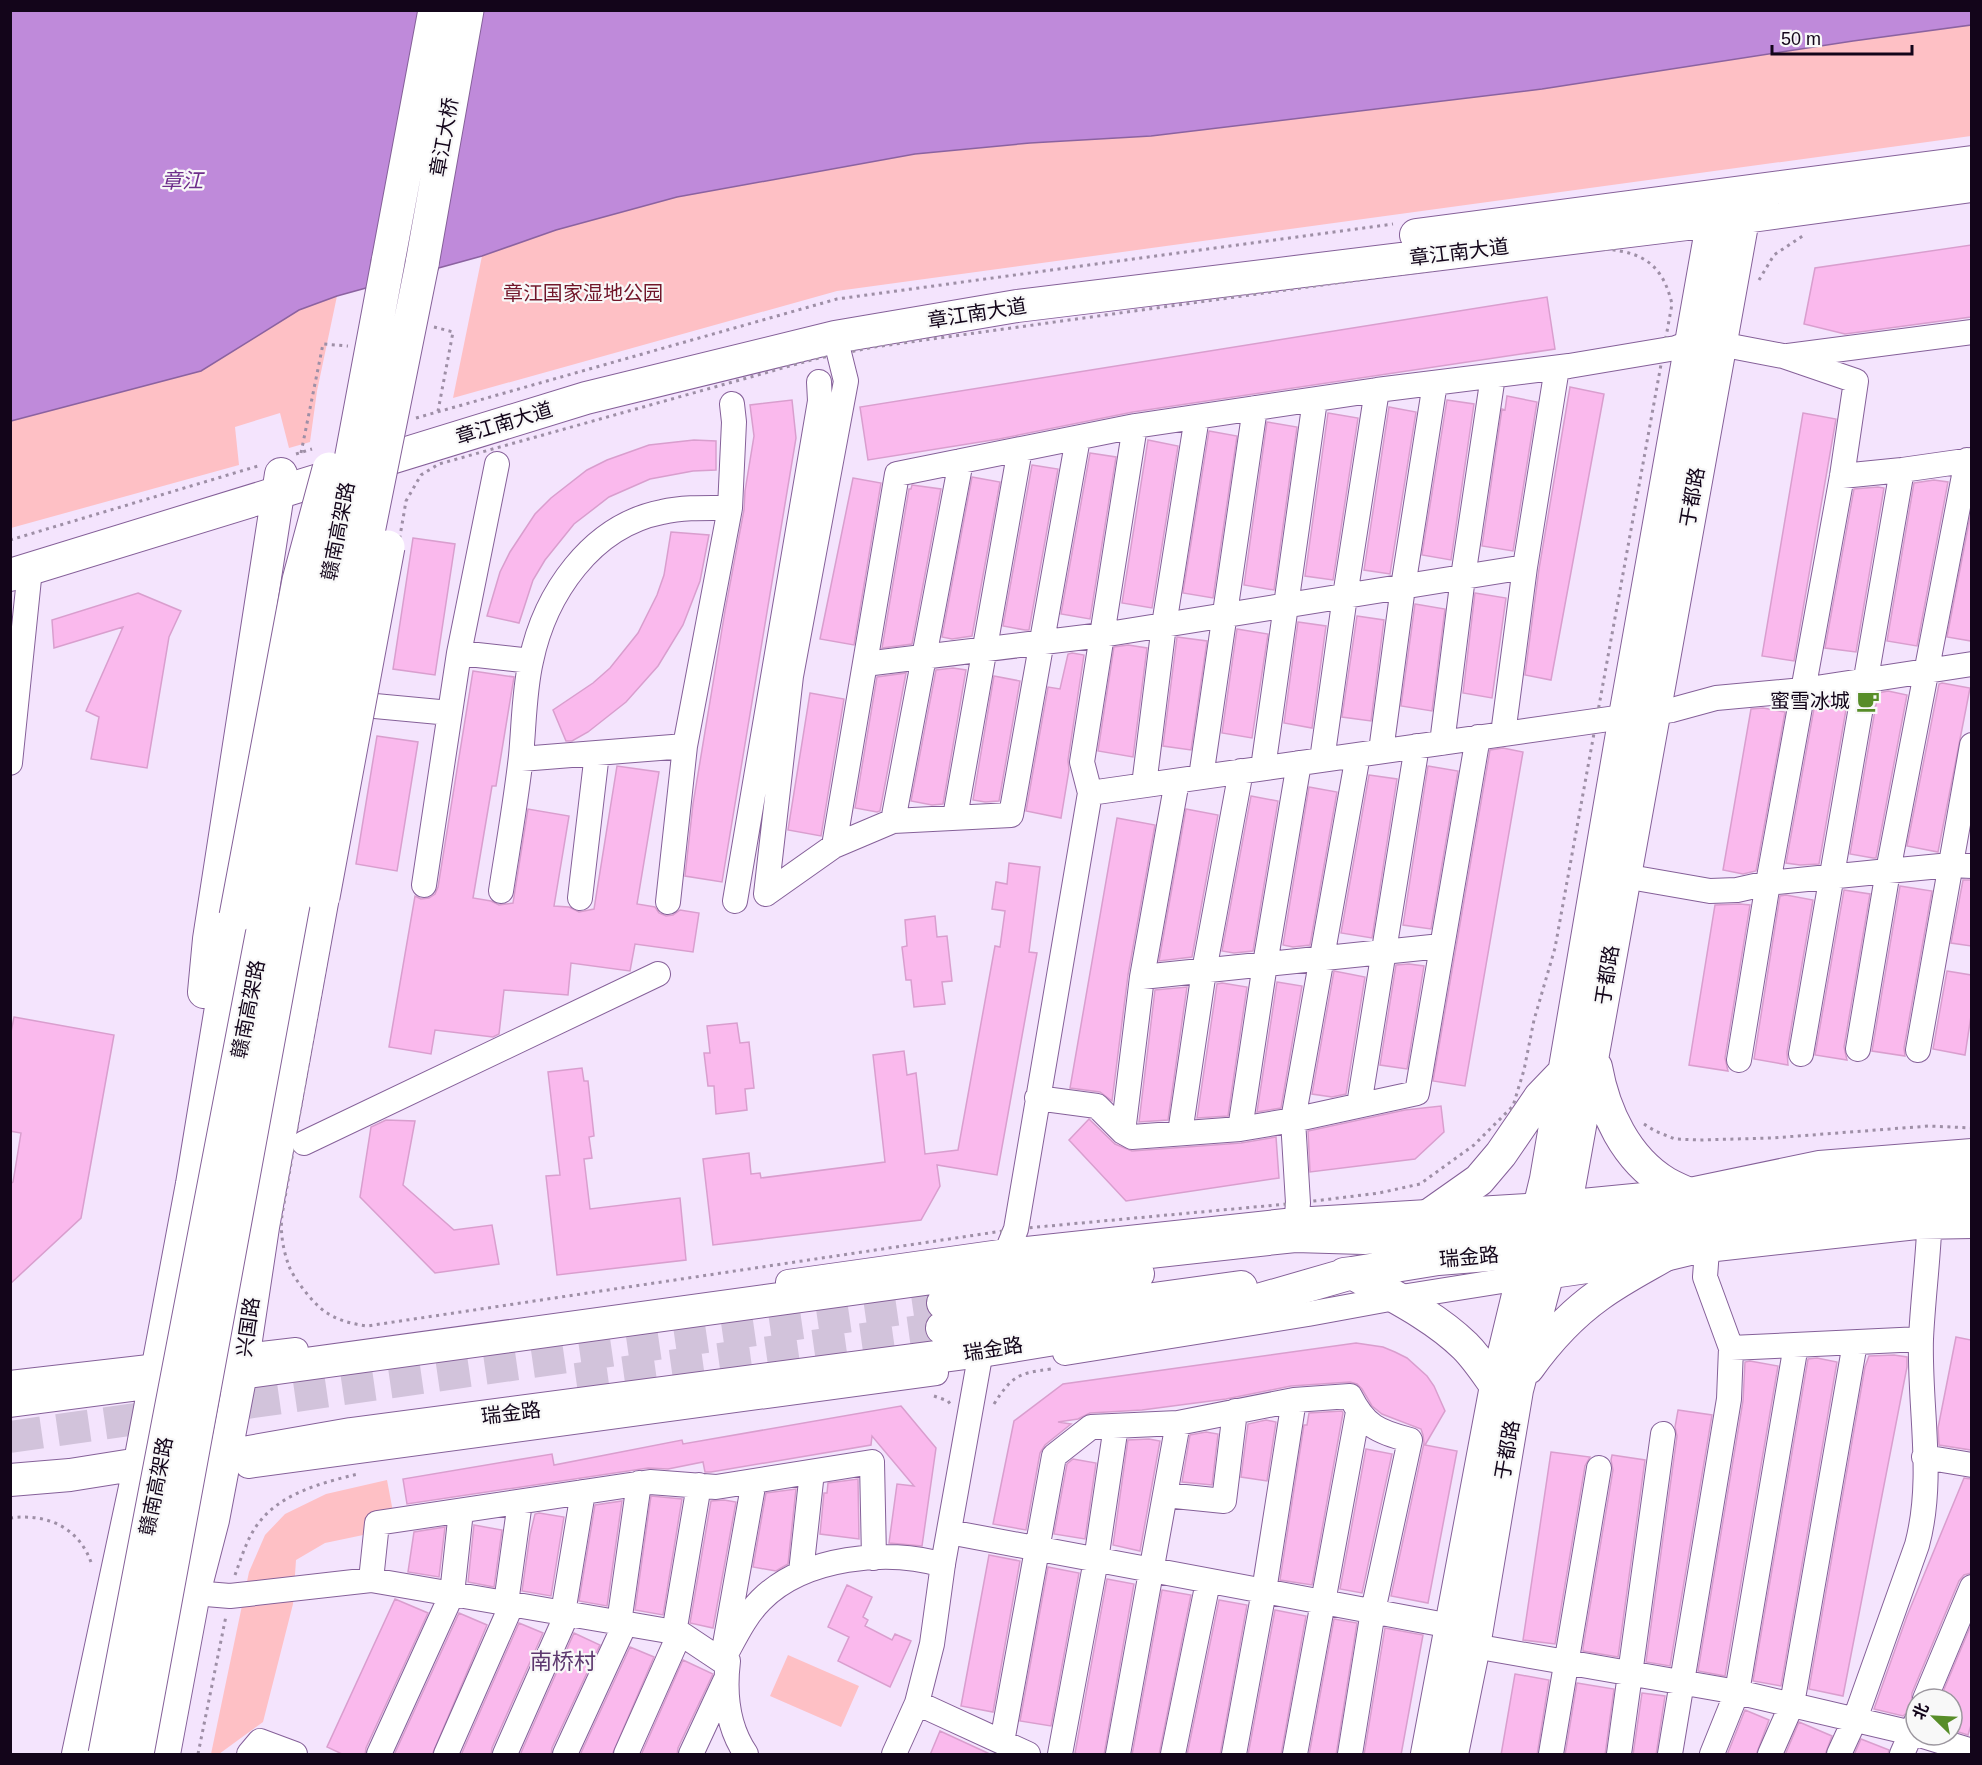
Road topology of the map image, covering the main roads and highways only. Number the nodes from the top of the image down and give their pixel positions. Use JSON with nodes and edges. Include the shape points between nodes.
{"nodes":[{"id":1,"x":435,"y":10,"type":"edge"},
{"id":2,"x":467,"y":10,"type":"edge"},
{"id":3,"x":1971,"y":162,"type":"edge"},
{"id":4,"x":1971,"y":186,"type":"edge"},
{"id":5,"x":1731,"y":206,"type":"junction"},
{"id":6,"x":388,"y":262,"type":"junction"},
{"id":7,"x":422,"y":264,"type":"junction"},
{"id":8,"x":395,"y":448,"type":"junction"},
{"id":9,"x":286,"y":473,"type":"junction"},
{"id":10,"x":17,"y":566,"type":"edge"},
{"id":11,"x":1639,"y":715,"type":"junction"},
{"id":12,"x":323,"y":897,"type":"joint"},
{"id":13,"x":236,"y":916,"type":"joint"},
{"id":14,"x":1594,"y":1056,"type":"junction"},
{"id":15,"x":1565,"y":1071,"type":"junction"},
{"id":16,"x":290,"y":1149,"type":"junction"},
{"id":17,"x":1971,"y":1176,"type":"edge"},
{"id":18,"x":1971,"y":1205,"type":"edge"},
{"id":19,"x":1708,"y":1229,"type":"junction"},
{"id":20,"x":1364,"y":1238,"type":"junction"},
{"id":21,"x":1544,"y":1239,"type":"junction"},
{"id":22,"x":180,"y":1246,"type":"junction"},
{"id":23,"x":1352,"y":1273,"type":"junction"},
{"id":24,"x":243,"y":1365,"type":"junction"},
{"id":25,"x":156,"y":1374,"type":"junction"},
{"id":26,"x":1507,"y":1388,"type":"junction"},
{"id":27,"x":10,"y":1401,"type":"edge"},
{"id":28,"x":224,"y":1463,"type":"junction"},
{"id":29,"x":138,"y":1471,"type":"junction"},
{"id":30,"x":10,"y":1480,"type":"edge"},
{"id":31,"x":1462,"y":1636,"type":"junction"},
{"id":32,"x":78,"y":1755,"type":"edge"},
{"id":33,"x":105,"y":1755,"type":"edge"},
{"id":34,"x":137,"y":1755,"type":"edge"},
{"id":35,"x":164,"y":1755,"type":"edge"},
{"id":36,"x":1427,"y":1755,"type":"edge"},
{"id":37,"x":1452,"y":1755,"type":"edge"}],
"edges":[{"from":1,"to":6,"type":"highway","name":"章江大桥"},
{"from":2,"to":7,"type":"highway","name":"章江大桥"},
{"from":3,"to":5,"type":"main road","name":"章江南大道"},
{"from":4,"to":5,"type":"main road","name":"章江南大道"},
{"from":5,"to":8,"type":"main road","name":"章江南大道","via":[[1017,306],[835,337]]},
{"from":5,"to":8,"type":"main road","name":"章江南大道","via":[[1023,288],[828,322],[580,384]]},
{"from":5,"to":11,"type":"main road","name":"于都路"},
{"from":6,"to":13,"type":"highway","bridge":true,"via":[[299,580]]},
{"from":6,"to":33,"type":"highway","name":"赣南高架路","bridge":true},
{"from":7,"to":12,"type":"highway","bridge":true,"via":[[430,325]]},
{"from":7,"to":34,"type":"highway","name":"赣南高架路","bridge":true,"via":[[292,910]]},
{"from":8,"to":9,"type":"main road","name":"章江南大道"},
{"from":8,"to":16,"type":"main road","via":[[277,1084]]},
{"from":9,"to":10,"type":"main road","name":"章江南大道"},
{"from":9,"to":22,"type":"main road","via":[[209,939]]},
{"from":11,"to":14,"type":"main road","name":"于都路","via":[[1624,876]]},
{"from":11,"to":15,"type":"main road","name":"于都路"},
{"from":12,"to":16,"type":"main road","name":"兴国路"},
{"from":13,"to":22,"type":"main road"},
{"from":14,"to":19,"type":"main road","via":[[1604,1102],[1623,1139],[1664,1182],[1685,1191]]},
{"from":14,"to":21,"type":"main road","name":"于都路"},
{"from":15,"to":20,"type":"main road","via":[[1540,1097],[1479,1180],[1418,1223]]},
{"from":15,"to":21,"type":"main road","name":"于都路"},
{"from":16,"to":24,"type":"main road","name":"兴国路","via":[[263,1227]]},
{"from":17,"to":19,"type":"main road","name":"瑞金路","via":[[1916,1175],[1804,1188]]},
{"from":18,"to":19,"type":"main road","name":"瑞金路","via":[[1932,1215],[1920,1203]]},
{"from":19,"to":21,"type":"main road","name":"瑞金路"},
{"from":19,"to":26,"type":"main road","via":[[1577,1312]]},
{"from":20,"to":21,"type":"main road","name":"瑞金路"},
{"from":20,"to":23,"type":"main road","via":[[942,1316]]},
{"from":20,"to":24,"type":"main road","name":"瑞金路","via":[[1295,1228],[1006,1260]]},
{"from":21,"to":23,"type":"main road","name":"瑞金路"},
{"from":21,"to":26,"type":"main road","name":"于都路"},
{"from":22,"to":25,"type":"main road"},
{"from":23,"to":26,"type":"main road","via":[[1446,1330]]},
{"from":23,"to":28,"type":"main road","name":"瑞金路","via":[[1213,1313],[980,1359],[363,1432]]},
{"from":24,"to":25,"type":"main road","name":"瑞金路"},
{"from":24,"to":28,"type":"main road","name":"兴国路"},
{"from":25,"to":27,"type":"main road","name":"瑞金路"},
{"from":25,"to":29,"type":"main road"},
{"from":26,"to":31,"type":"main road","name":"于都路"},
{"from":28,"to":29,"type":"main road","name":"瑞金路"},
{"from":28,"to":35,"type":"main road","name":"兴国路","via":[[194,1593]]},
{"from":29,"to":30,"type":"main road","name":"瑞金路"},
{"from":29,"to":32,"type":"main road"},
{"from":31,"to":36,"type":"main road","name":"于都路"},
{"from":31,"to":37,"type":"main road","name":"于都路"}]}
